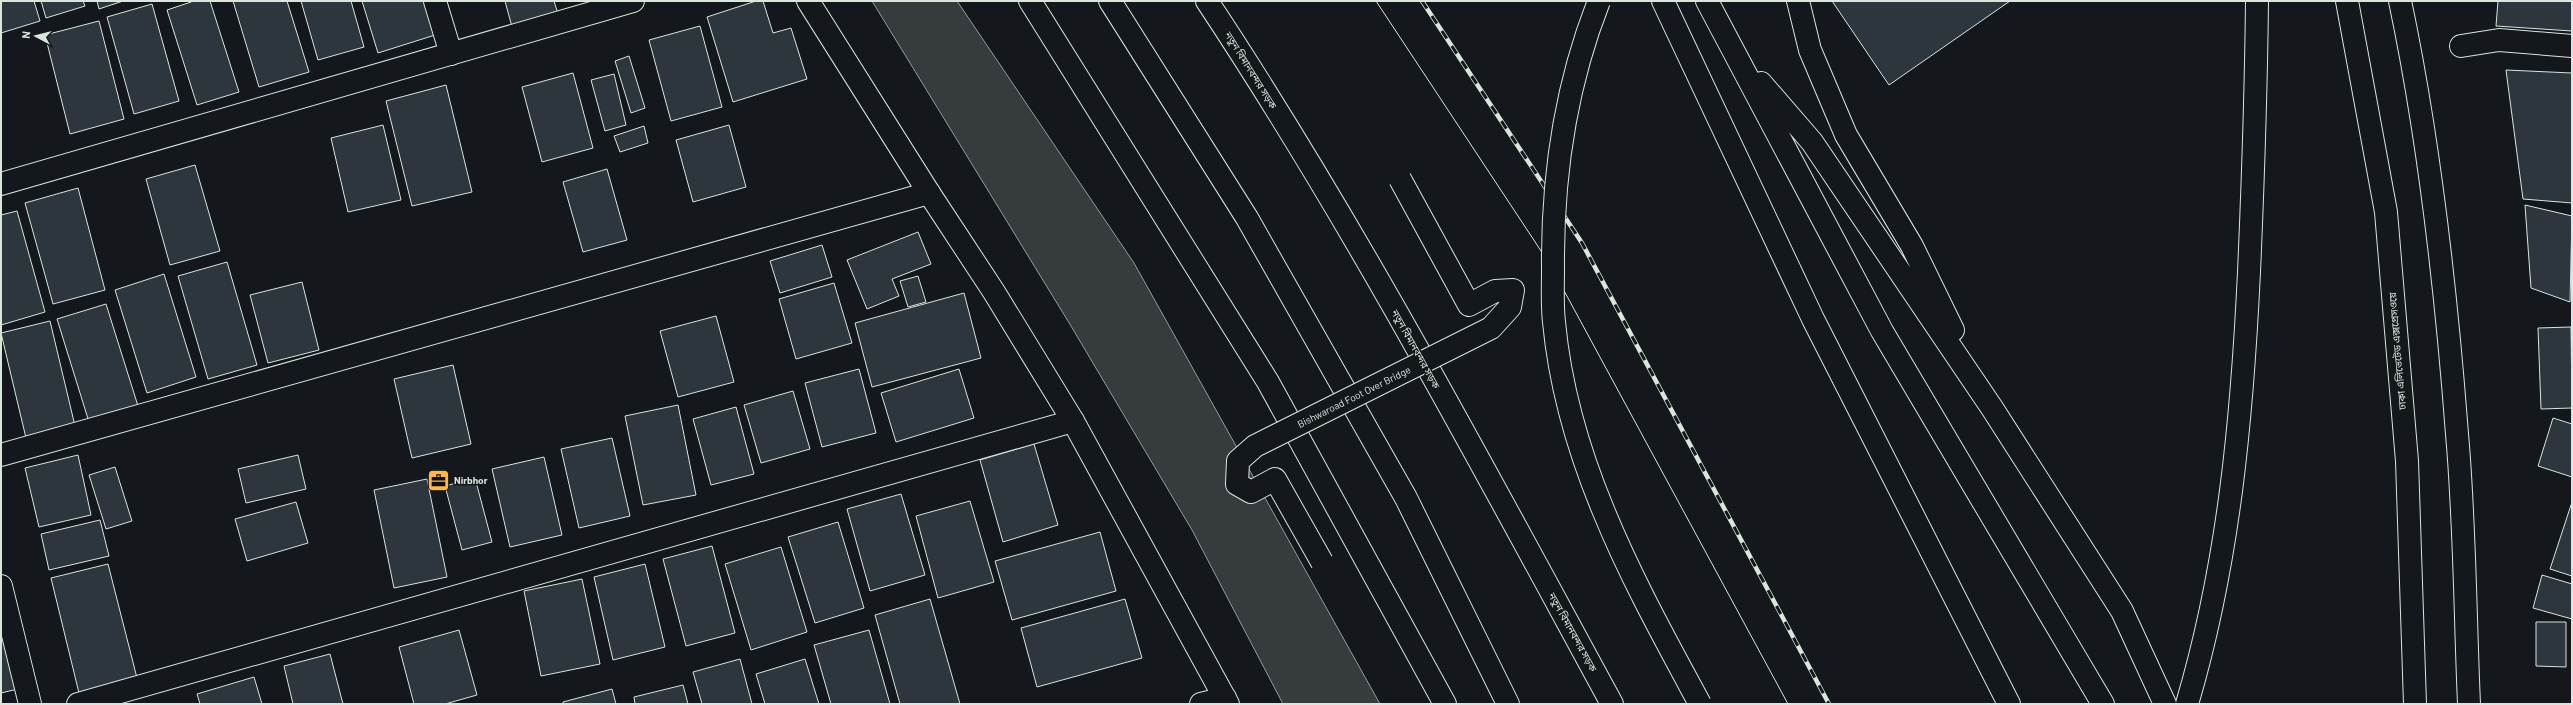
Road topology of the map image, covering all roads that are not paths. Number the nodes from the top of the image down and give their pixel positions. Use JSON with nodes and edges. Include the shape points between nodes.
{"nodes":[{"id":1,"x":435,"y":1,"type":"edge"},
{"id":2,"x":634,"y":1,"type":"edge"},
{"id":3,"x":808,"y":1,"type":"edge"},
{"id":4,"x":1030,"y":1,"type":"edge"},
{"id":5,"x":1110,"y":1,"type":"edge"},
{"id":6,"x":1207,"y":1,"type":"edge"},
{"id":7,"x":1599,"y":1,"type":"edge"},
{"id":8,"x":1663,"y":1,"type":"edge"},
{"id":9,"x":1707,"y":1,"type":"edge"},
{"id":10,"x":1798,"y":1,"type":"edge"},
{"id":11,"x":2256,"y":1,"type":"edge"},
{"id":12,"x":2347,"y":1,"type":"edge"},
{"id":13,"x":2400,"y":1,"type":"edge"},
{"id":14,"x":2461,"y":46,"type":"dead end"},
{"id":15,"x":2572,"y":46,"type":"edge"},
{"id":16,"x":1736,"y":53,"type":"junction"},
{"id":17,"x":451,"y":54,"type":"junction"},
{"id":18,"x":1400,"y":179,"type":"dead end"},
{"id":19,"x":1,"y":184,"type":"edge"},
{"id":20,"x":928,"y":193,"type":"junction"},
{"id":21,"x":1992,"y":408,"type":"junction"},
{"id":22,"x":1073,"y":421,"type":"junction"},
{"id":23,"x":1,"y":455,"type":"edge"},
{"id":24,"x":1322,"y":562,"type":"dead end"},
{"id":25,"x":1,"y":586,"type":"edge"},
{"id":26,"x":1226,"y":701,"type":"edge"},
{"id":27,"x":30,"y":704,"type":"edge"},
{"id":28,"x":78,"y":704,"type":"edge"},
{"id":29,"x":1201,"y":704,"type":"edge"},
{"id":30,"x":1445,"y":704,"type":"edge"},
{"id":31,"x":1508,"y":704,"type":"edge"},
{"id":32,"x":1612,"y":704,"type":"edge"},
{"id":33,"x":1700,"y":704,"type":"edge"},
{"id":34,"x":2009,"y":704,"type":"edge"},
{"id":35,"x":2103,"y":704,"type":"edge"},
{"id":36,"x":2165,"y":704,"type":"edge"},
{"id":37,"x":2187,"y":704,"type":"edge"},
{"id":38,"x":2415,"y":704,"type":"edge"},
{"id":39,"x":2469,"y":704,"type":"edge"}],
"edges":[{"from":1,"to":17,"type":"main road"},
{"from":2,"to":17,"type":"main road"},
{"from":3,"to":20,"type":"main road"},
{"from":4,"to":30,"type":"main road","via":[[1210,287],[1302,440]]},
{"from":5,"to":31,"type":"main road","via":[[1247,218],[1398,484]]},
{"from":6,"to":32,"type":"main road","name":"নতুন বিমানবন্দর সড়ক","via":[[1357,246]]},
{"from":7,"to":33,"type":"main road","bridge":true,"via":[[1586,34],[1563,126],[1555,176],[1553,244],[1556,336],[1560,367],[1572,414],[1603,510],[1631,574]]},
{"from":8,"to":34,"type":"main road","via":[[1813,319]]},
{"from":9,"to":16,"type":"main road"},
{"from":10,"to":21,"type":"main road","via":[[1810,50],[1846,135],[1912,246]]},
{"from":11,"to":37,"type":"main road","via":[[2255,139],[2238,443],[2212,617]]},
{"from":12,"to":38,"type":"main road","name":"ঢাকা এলিভেটেড এক্সপ্রেসওয়ে","via":[[2386,212],[2406,461]]},
{"from":13,"to":39,"type":"main road","via":[[2414,71],[2434,207],[2458,435]]},
{"from":14,"to":15,"type":"main road","via":[[2499,40]]},
{"from":16,"to":21,"type":"main road","via":[[1812,142]]},
{"from":16,"to":35,"type":"main road","via":[[1882,331]]},
{"from":17,"to":19,"type":"main road"},
{"from":18,"to":24,"type":"main road","name":"Bishwaroad Foot Over Bridge","bridge":true,"via":[[1469,306],[1495,291],[1513,290],[1510,307],[1491,328],[1255,446],[1238,461],[1237,484],[1251,492],[1275,478]]},
{"from":20,"to":22,"type":"main road","via":[[994,292]]},
{"from":20,"to":23,"type":"main road"},
{"from":21,"to":36,"type":"main road","via":[[2122,611]]},
{"from":22,"to":26,"type":"main road"},
{"from":22,"to":28,"type":"main road"},
{"from":25,"to":27,"type":"main road"},
{"from":26,"to":29,"type":"main road"}]}
